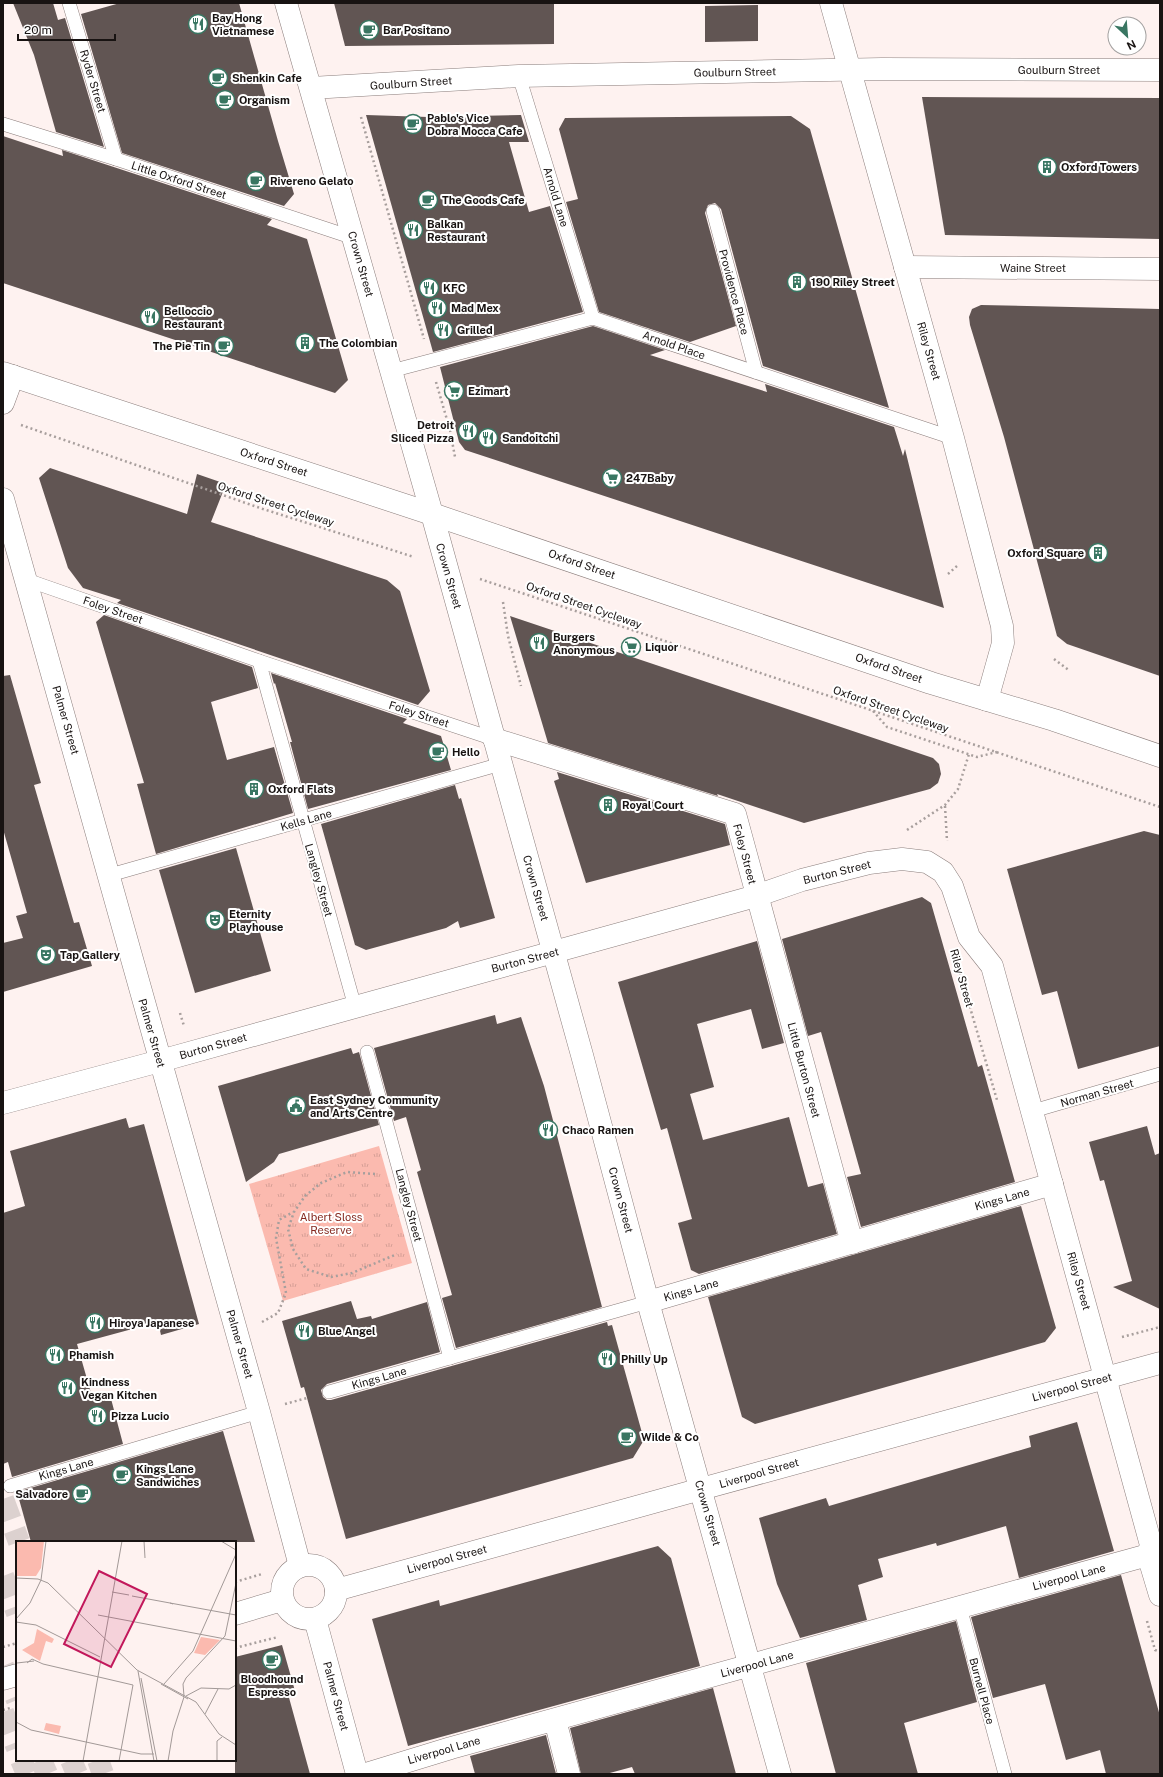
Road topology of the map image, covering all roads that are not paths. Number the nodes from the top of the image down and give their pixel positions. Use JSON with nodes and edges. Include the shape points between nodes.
{"nodes":[{"id":1,"x":70,"y":3,"type":"edge"},
{"id":2,"x":286,"y":3,"type":"edge"},
{"id":3,"x":831,"y":3,"type":"edge"},
{"id":4,"x":1160,"y":70,"type":"edge"},
{"id":5,"x":849,"y":71,"type":"junction"},
{"id":6,"x":518,"y":76,"type":"junction"},
{"id":7,"x":311,"y":88,"type":"junction"},
{"id":8,"x":3,"y":124,"type":"edge"},
{"id":9,"x":116,"y":159,"type":"junction"},
{"id":10,"x":713,"y":211,"type":"dead end"},
{"id":11,"x":354,"y":238,"type":"junction"},
{"id":12,"x":905,"y":267,"type":"junction"},
{"id":13,"x":1160,"y":269,"type":"edge"},
{"id":14,"x":592,"y":318,"type":"junction"},
{"id":15,"x":391,"y":371,"type":"junction"},
{"id":16,"x":756,"y":372,"type":"junction"},
{"id":17,"x":8,"y":374,"type":"edge"},
{"id":18,"x":3,"y":403,"type":"edge"},
{"id":19,"x":953,"y":438,"type":"junction"},
{"id":20,"x":3,"y":499,"type":"edge"},
{"id":21,"x":432,"y":514,"type":"junction"},
{"id":22,"x":11,"y":549,"type":"edge"},
{"id":23,"x":27,"y":580,"type":"junction"},
{"id":24,"x":259,"y":660,"type":"junction"},
{"id":25,"x":987,"y":700,"type":"junction"},
{"id":26,"x":494,"y":739,"type":"junction"},
{"id":27,"x":1160,"y":756,"type":"edge"},
{"id":28,"x":501,"y":764,"type":"junction"},
{"id":29,"x":302,"y":820,"type":"junction"},
{"id":30,"x":110,"y":876,"type":"junction"},
{"id":31,"x":756,"y":896,"type":"junction"},
{"id":32,"x":554,"y":952,"type":"junction"},
{"id":33,"x":992,"y":966,"type":"joint"},
{"id":34,"x":355,"y":1007,"type":"junction"},
{"id":35,"x":367,"y":1052,"type":"dead end"},
{"id":36,"x":160,"y":1061,"type":"junction"},
{"id":37,"x":1160,"y":1074,"type":"edge"},
{"id":38,"x":3,"y":1103,"type":"edge"},
{"id":39,"x":1033,"y":1111,"type":"junction"},
{"id":40,"x":1052,"y":1184,"type":"junction"},
{"id":41,"x":852,"y":1243,"type":"junction"},
{"id":42,"x":648,"y":1302,"type":"junction"},
{"id":43,"x":450,"y":1358,"type":"junction"},
{"id":44,"x":1160,"y":1363,"type":"edge"},
{"id":45,"x":1107,"y":1378,"type":"junction"},
{"id":46,"x":329,"y":1392,"type":"dead end"},
{"id":47,"x":259,"y":1412,"type":"junction"},
{"id":48,"x":10,"y":1486,"type":"dead end"},
{"id":49,"x":701,"y":1490,"type":"junction"},
{"id":50,"x":1153,"y":1548,"type":"edge"},
{"id":51,"x":300,"y":1566,"type":"junction"},
{"id":52,"x":336,"y":1590,"type":"junction"},
{"id":53,"x":1160,"y":1595,"type":"edge"},
{"id":54,"x":282,"y":1600,"type":"junction"},
{"id":55,"x":960,"y":1607,"type":"junction"},
{"id":56,"x":236,"y":1614,"type":"edge"},
{"id":57,"x":315,"y":1619,"type":"junction"},
{"id":58,"x":750,"y":1665,"type":"junction"},
{"id":59,"x":16,"y":1675,"type":"edge"},
{"id":60,"x":3,"y":1679,"type":"edge"},
{"id":61,"x":555,"y":1720,"type":"junction"},
{"id":62,"x":357,"y":1774,"type":"edge"},
{"id":63,"x":366,"y":1774,"type":"edge"},
{"id":64,"x":569,"y":1774,"type":"edge"},
{"id":65,"x":780,"y":1774,"type":"edge"},
{"id":66,"x":1005,"y":1774,"type":"edge"}],
"edges":[{"from":1,"to":9,"type":"lane","name":"Ryder Street"},
{"from":2,"to":7,"type":"street","name":"Crown Street"},
{"from":3,"to":5,"type":"street","name":"Riley Street"},
{"from":4,"to":5,"type":"street","name":"Goulburn Street"},
{"from":5,"to":6,"type":"street","name":"Goulburn Street"},
{"from":5,"to":12,"type":"street","name":"Riley Street"},
{"from":6,"to":7,"type":"street","name":"Goulburn Street"},
{"from":6,"to":14,"type":"lane","name":"Arnold Lane"},
{"from":7,"to":11,"type":"street","name":"Crown Street"},
{"from":8,"to":9,"type":"lane","name":"Little Oxford Street"},
{"from":9,"to":11,"type":"lane","name":"Little Oxford Street"},
{"from":10,"to":16,"type":"lane","name":"Providence Place"},
{"from":11,"to":15,"type":"street","name":"Crown Street"},
{"from":12,"to":13,"type":"street","name":"Waine Street"},
{"from":12,"to":19,"type":"street","name":"Riley Street"},
{"from":14,"to":15,"type":"lane"},
{"from":14,"to":16,"type":"lane","name":"Arnold Place"},
{"from":15,"to":21,"type":"street","name":"Crown Street"},
{"from":16,"to":19,"type":"lane","name":"Arnold Place"},
{"from":17,"to":18,"type":"street"},
{"from":17,"to":21,"type":"street","name":"Oxford Street"},
{"from":19,"to":25,"type":"street","name":"Riley Street","via":[[1002,626],[1003,643]]},
{"from":20,"to":22,"type":"street","name":"Palmer Street"},
{"from":21,"to":25,"type":"street","name":"Oxford Street"},
{"from":21,"to":26,"type":"street","name":"Crown Street"},
{"from":22,"to":23,"type":"street","name":"Palmer Street"},
{"from":23,"to":24,"type":"lane","name":"Foley Street"},
{"from":23,"to":30,"type":"street","name":"Palmer Street"},
{"from":24,"to":26,"type":"lane","name":"Foley Street"},
{"from":24,"to":29,"type":"lane","name":"Langley Street"},
{"from":25,"to":27,"type":"street","name":"Oxford Street"},
{"from":26,"to":28,"type":"street","name":"Crown Street"},
{"from":26,"to":31,"type":"street","name":"Foley Street","via":[[735,814]]},
{"from":28,"to":29,"type":"lane","name":"Kells Lane"},
{"from":28,"to":32,"type":"street","name":"Crown Street"},
{"from":29,"to":30,"type":"lane","name":"Kells Lane"},
{"from":29,"to":34,"type":"lane","name":"Langley Street"},
{"from":30,"to":36,"type":"street","name":"Palmer Street"},
{"from":31,"to":32,"type":"street","name":"Burton Street"},
{"from":31,"to":33,"type":"street","name":"Burton Street","via":[[802,880],[869,863],[902,859],[926,862],[943,872],[952,886],[969,937]]},
{"from":31,"to":41,"type":"street","name":"Little Burton Street"},
{"from":32,"to":34,"type":"street","name":"Burton Street"},
{"from":32,"to":42,"type":"street","name":"Crown Street"},
{"from":33,"to":39,"type":"street","name":"Riley Street"},
{"from":34,"to":36,"type":"street","name":"Burton Street"},
{"from":35,"to":43,"type":"lane","name":"Langley Street"},
{"from":36,"to":38,"type":"street","name":"Burton Street"},
{"from":36,"to":47,"type":"street","name":"Palmer Street"},
{"from":37,"to":39,"type":"lane","name":"Norman Street"},
{"from":39,"to":40,"type":"street","name":"Riley Street"},
{"from":40,"to":41,"type":"street","name":"Kings Lane"},
{"from":40,"to":45,"type":"street","name":"Riley Street"},
{"from":41,"to":42,"type":"street","name":"Kings Lane"},
{"from":42,"to":43,"type":"lane","name":"Kings Lane"},
{"from":42,"to":49,"type":"street","name":"Crown Street"},
{"from":43,"to":46,"type":"lane","name":"Kings Lane"},
{"from":44,"to":45,"type":"street","name":"Liverpool Street"},
{"from":45,"to":49,"type":"street","name":"Liverpool Street"},
{"from":45,"to":50,"type":"street","name":"Riley Street"},
{"from":47,"to":48,"type":"lane","name":"Kings Lane"},
{"from":47,"to":51,"type":"street","name":"Palmer Street"},
{"from":49,"to":52,"type":"street","name":"Liverpool Street"},
{"from":49,"to":58,"type":"street","name":"Crown Street"},
{"from":50,"to":53,"type":"street","name":"Riley Street"},
{"from":50,"to":55,"type":"street","name":"Liverpool Lane"},
{"from":51,"to":52,"type":"street","via":[[317,1566],[326,1571]]},
{"from":51,"to":54,"type":"street","via":[[293,1570],[283,1583]]},
{"from":52,"to":57,"type":"street","via":[[330,1610]]},
{"from":54,"to":56,"type":"street"},
{"from":54,"to":57,"type":"street","via":[[299,1618]]},
{"from":55,"to":58,"type":"street","name":"Liverpool Lane"},
{"from":55,"to":66,"type":"lane","name":"Burnell Place"},
{"from":57,"to":62,"type":"street","name":"Palmer Street"},
{"from":58,"to":61,"type":"street","name":"Liverpool Lane"},
{"from":58,"to":65,"type":"street","name":"Crown Street"},
{"from":59,"to":60,"type":"street"},
{"from":61,"to":63,"type":"street","name":"Liverpool Lane"},
{"from":61,"to":64,"type":"street"}]}
